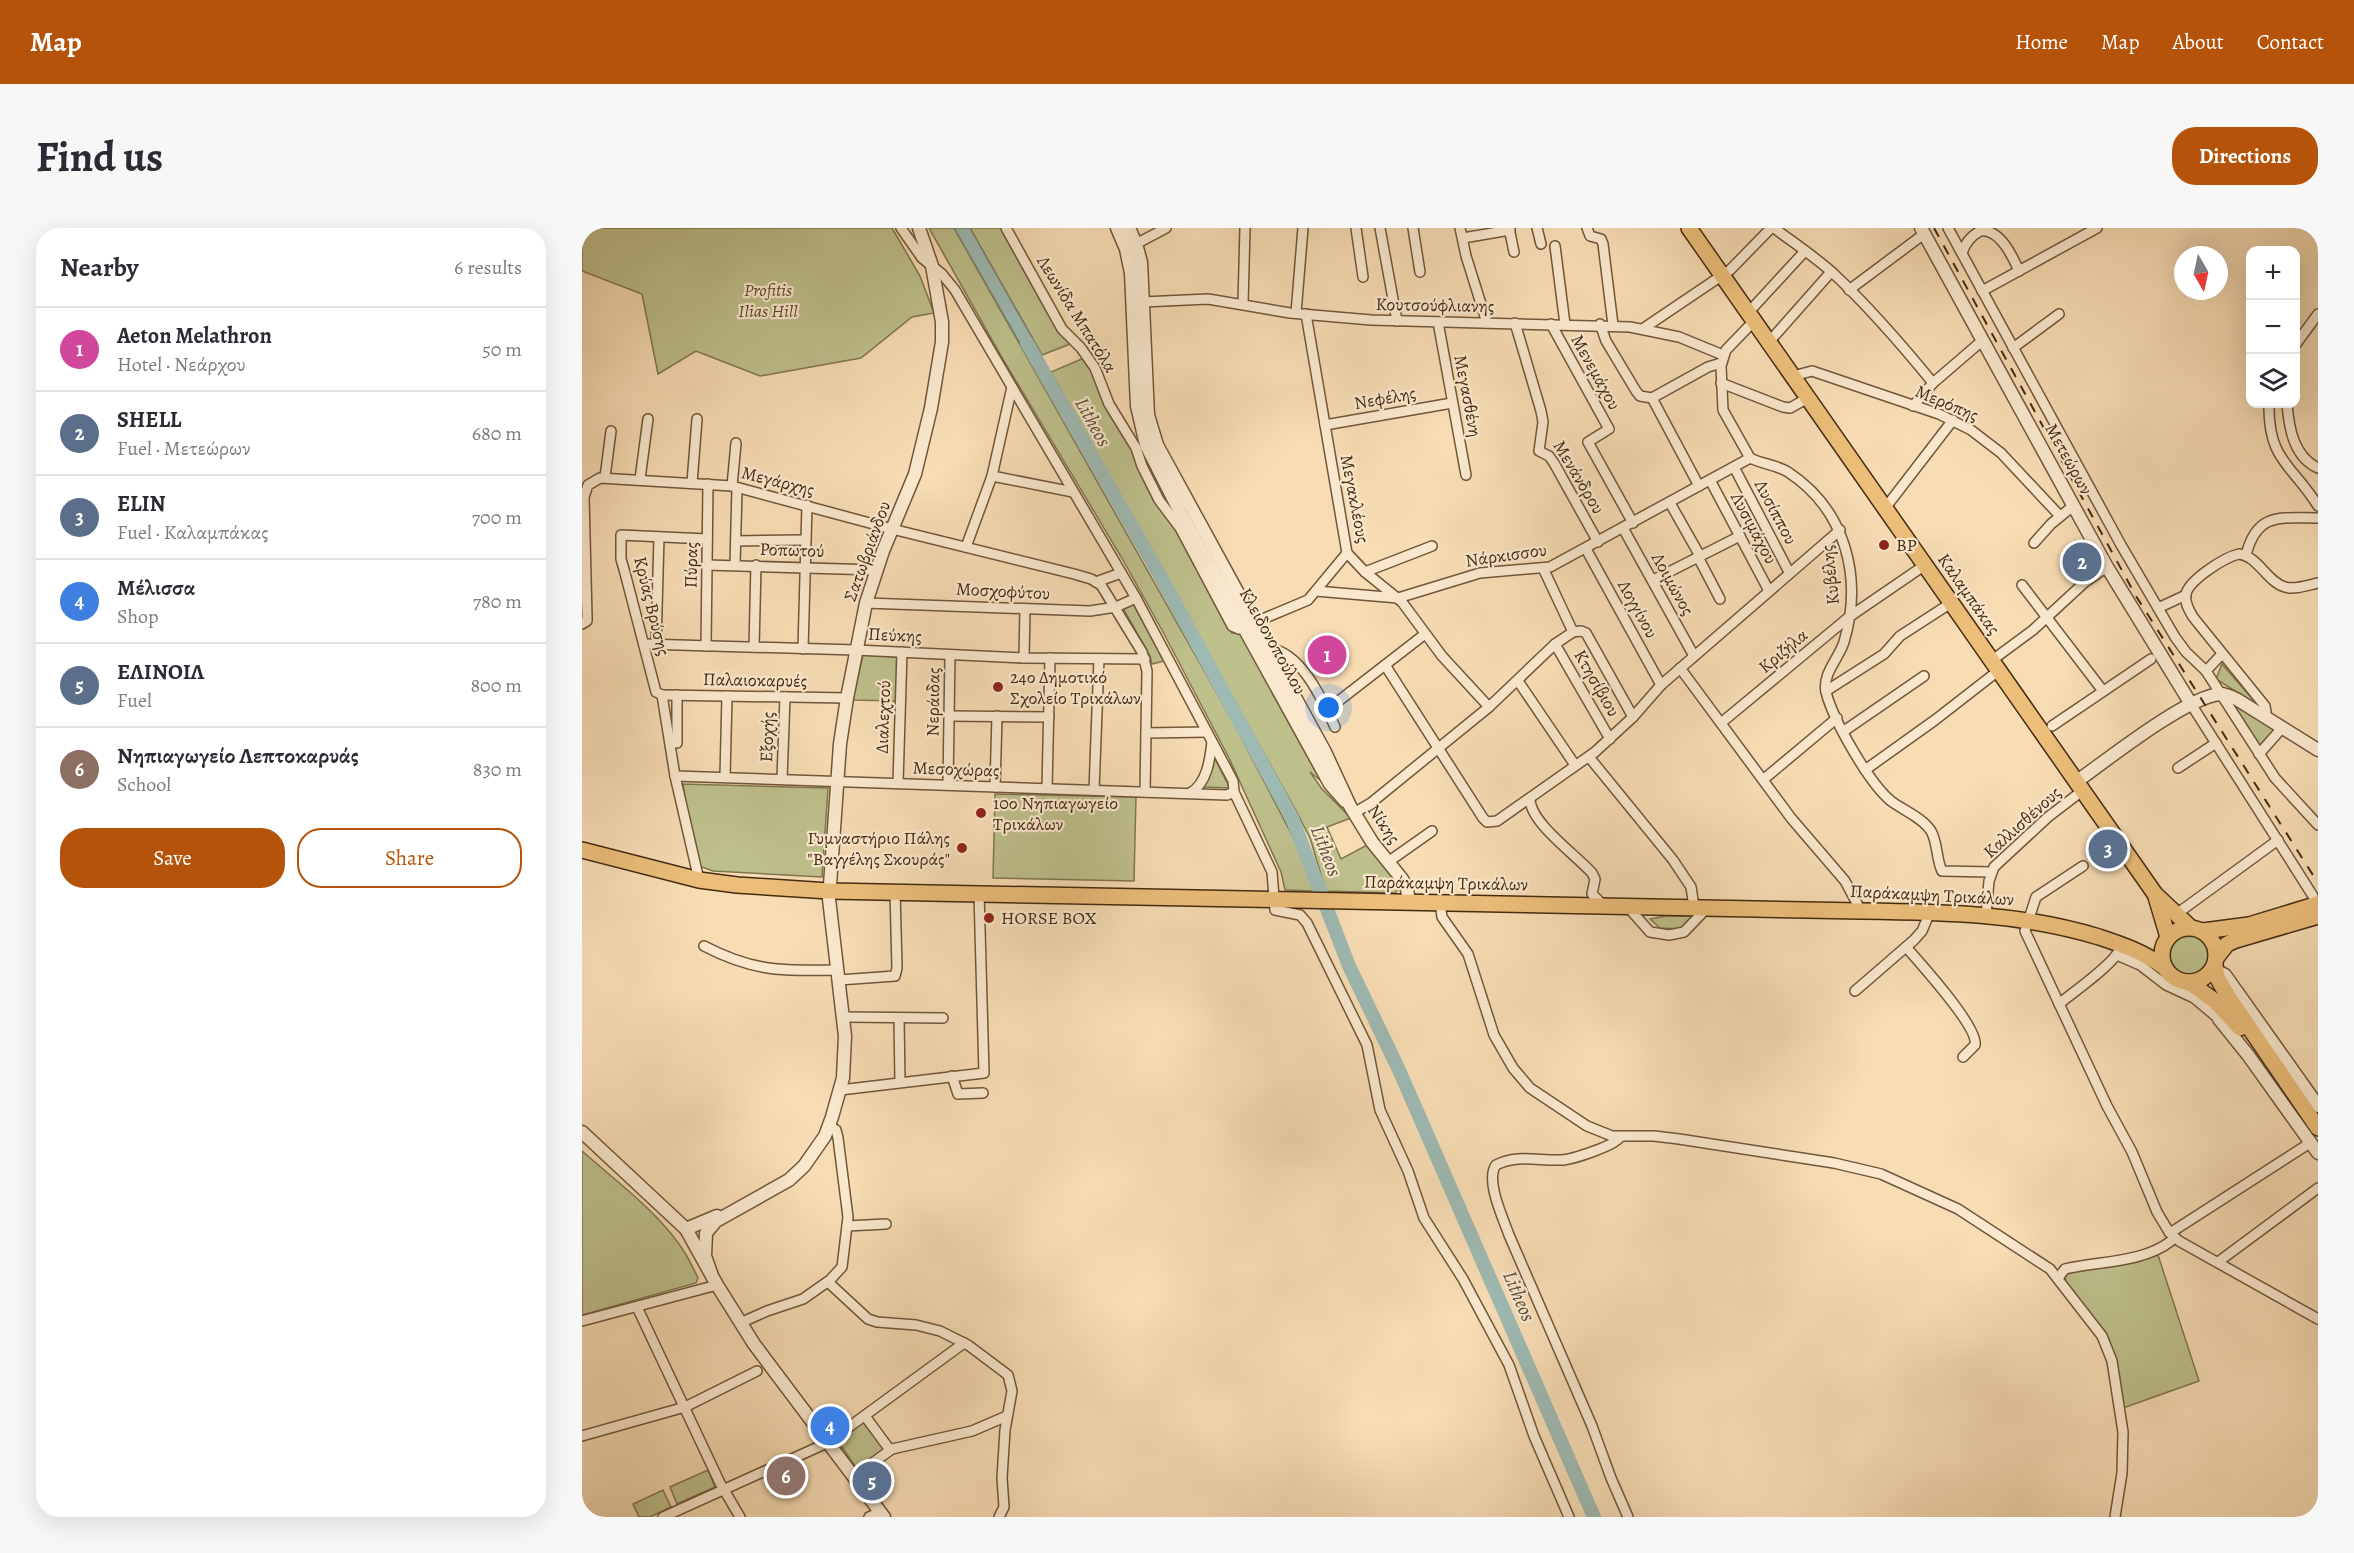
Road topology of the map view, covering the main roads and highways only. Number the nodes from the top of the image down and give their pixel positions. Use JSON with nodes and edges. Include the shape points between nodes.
{"nodes":[{"id":1,"x":1689,"y":228,"type":"edge"},
{"id":2,"x":582,"y":850,"type":"edge"},
{"id":3,"x":2155,"y":894,"type":"junction"},
{"id":4,"x":2316,"y":900,"type":"edge"},
{"id":5,"x":2318,"y":916,"type":"edge"},
{"id":6,"x":2197,"y":929,"type":"junction"},
{"id":7,"x":2166,"y":940,"type":"junction"},
{"id":8,"x":2123,"y":949,"type":"junction"},
{"id":9,"x":2215,"y":964,"type":"junction"},
{"id":10,"x":2165,"y":968,"type":"junction"},
{"id":11,"x":2189,"y":982,"type":"junction"},
{"id":12,"x":2269,"y":1058,"type":"junction"},
{"id":13,"x":2318,"y":1128,"type":"edge"}],
"edges":[{"from":1,"to":3,"type":"main road","name":"Καλαμπάκας"},
{"from":2,"to":8,"type":"main road","name":"Παράκαμψη Τρικάλων","via":[[699,880],[829,891],[1986,915],[2076,930]]},
{"from":3,"to":6,"type":"main road","name":"Καλαμπάκας"},
{"from":3,"to":7,"type":"main road","name":"Καλαμπάκας"},
{"from":4,"to":6,"type":"main road","via":[[2249,925]]},
{"from":5,"to":9,"type":"main road","via":[[2236,940],[2228,944]]},
{"from":6,"to":7,"type":"main road","via":[[2177,930]]},
{"from":6,"to":9,"type":"main road","via":[[2214,943]]},
{"from":7,"to":8,"type":"main road","name":"Παράκαμψη Τρικάλων","via":[[2156,946]]},
{"from":7,"to":10,"type":"main road","via":[[2162,953]]},
{"from":8,"to":10,"type":"main road"},
{"from":9,"to":11,"type":"main road","via":[[2204,978]]},
{"from":9,"to":12,"type":"main road","via":[[2227,995]]},
{"from":10,"to":11,"type":"main road","via":[[2175,978]]},
{"from":11,"to":12,"type":"main road","via":[[2202,990],[2222,1016]]},
{"from":12,"to":13,"type":"main road"}]}
